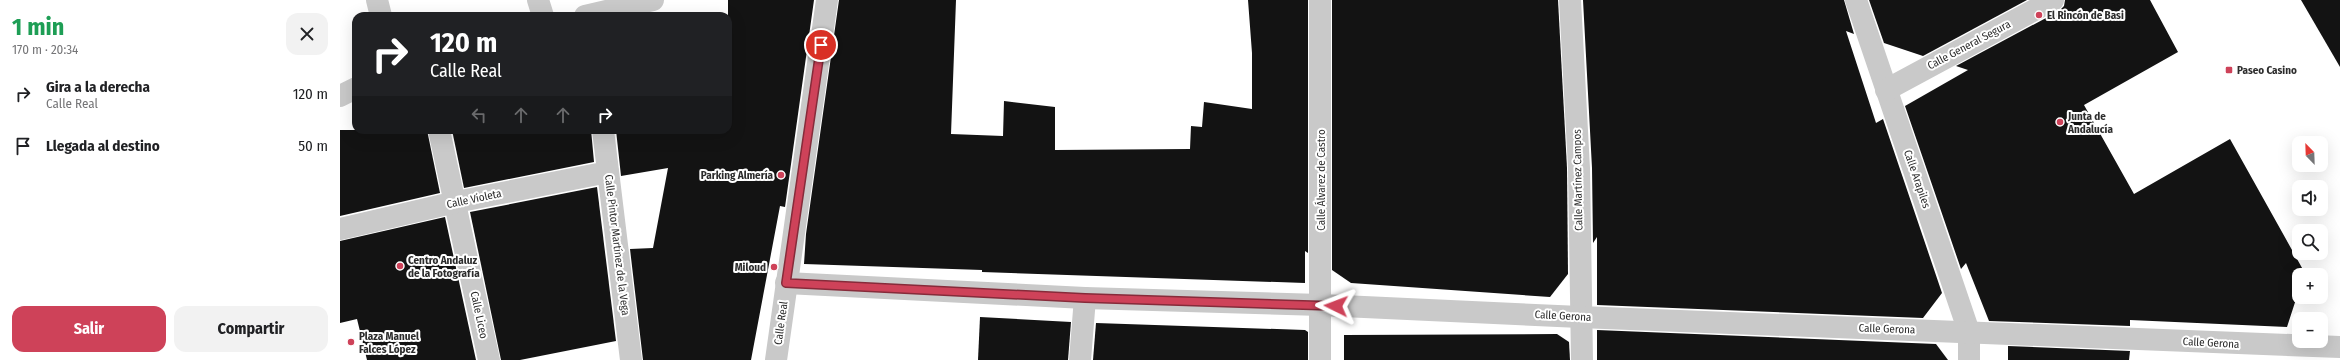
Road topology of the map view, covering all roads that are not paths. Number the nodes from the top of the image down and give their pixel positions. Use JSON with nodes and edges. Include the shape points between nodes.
{"nodes":[{"id":1,"x":377,"y":0,"type":"edge"},
{"id":2,"x":538,"y":0,"type":"edge"},
{"id":3,"x":653,"y":0,"type":"edge"},
{"id":4,"x":827,"y":0,"type":"edge"},
{"id":5,"x":1320,"y":0,"type":"edge"},
{"id":6,"x":1570,"y":0,"type":"edge"},
{"id":7,"x":1856,"y":0,"type":"edge"},
{"id":8,"x":2052,"y":0,"type":"edge"},
{"id":9,"x":380,"y":12,"type":"edge"},
{"id":10,"x":542,"y":12,"type":"edge"},
{"id":11,"x":605,"y":12,"type":"edge"},
{"id":12,"x":352,"y":90,"type":"edge"},
{"id":13,"x":1886,"y":90,"type":"junction"},
{"id":14,"x":340,"y":96,"type":"edge"},
{"id":15,"x":440,"y":134,"type":"edge"},
{"id":16,"x":604,"y":134,"type":"edge"},
{"id":17,"x":608,"y":172,"type":"junction"},
{"id":18,"x":456,"y":202,"type":"junction"},
{"id":19,"x":340,"y":229,"type":"edge"},
{"id":20,"x":786,"y":283,"type":"junction"},
{"id":21,"x":1085,"y":298,"type":"junction"},
{"id":22,"x":1321,"y":305,"type":"junction"},
{"id":23,"x":1580,"y":317,"type":"junction"},
{"id":24,"x":1969,"y":332,"type":"junction"},
{"id":25,"x":2340,"y":347,"type":"edge"},
{"id":26,"x":488,"y":360,"type":"edge"},
{"id":27,"x":631,"y":360,"type":"edge"},
{"id":28,"x":776,"y":360,"type":"edge"},
{"id":29,"x":1080,"y":360,"type":"edge"},
{"id":30,"x":1320,"y":360,"type":"edge"},
{"id":31,"x":1582,"y":360,"type":"edge"},
{"id":32,"x":1969,"y":360,"type":"edge"}],
"edges":[{"from":1,"to":9,"type":"street"},
{"from":2,"to":10,"type":"street"},
{"from":3,"to":11,"type":"street"},
{"from":4,"to":20,"type":"street","name":"Calle Real"},
{"from":5,"to":22,"type":"street","name":"Calle Álvarez de Castro"},
{"from":6,"to":23,"type":"street","name":"Calle Martínez Campos","via":[[1580,168]]},
{"from":7,"to":13,"type":"street","name":"Calle Arapiles"},
{"from":8,"to":13,"type":"street","name":"Calle General Segura"},
{"from":12,"to":14,"type":"street"},
{"from":13,"to":24,"type":"street","name":"Calle Arapiles"},
{"from":15,"to":18,"type":"street","name":"Calle Liceo"},
{"from":16,"to":17,"type":"street","name":"Calle Pintor Martínez de la Vega"},
{"from":17,"to":18,"type":"street","name":"Calle Violeta"},
{"from":17,"to":27,"type":"street","name":"Calle Pintor Martínez de la Vega"},
{"from":18,"to":19,"type":"street","name":"Calle Violeta"},
{"from":18,"to":26,"type":"street","name":"Calle Liceo"},
{"from":20,"to":21,"type":"street","name":"Calle Gerona"},
{"from":20,"to":28,"type":"street","name":"Calle Real"},
{"from":21,"to":22,"type":"street","name":"Calle Gerona"},
{"from":21,"to":29,"type":"street"},
{"from":22,"to":23,"type":"street","name":"Calle Gerona"},
{"from":22,"to":30,"type":"street","name":"Calle Álvarez de Castro"},
{"from":23,"to":24,"type":"street","name":"Calle Gerona"},
{"from":23,"to":31,"type":"street","name":"Calle Martínez Campos"},
{"from":24,"to":25,"type":"street","name":"Calle Gerona"},
{"from":24,"to":32,"type":"street","name":"Calle Arapiles"}]}
